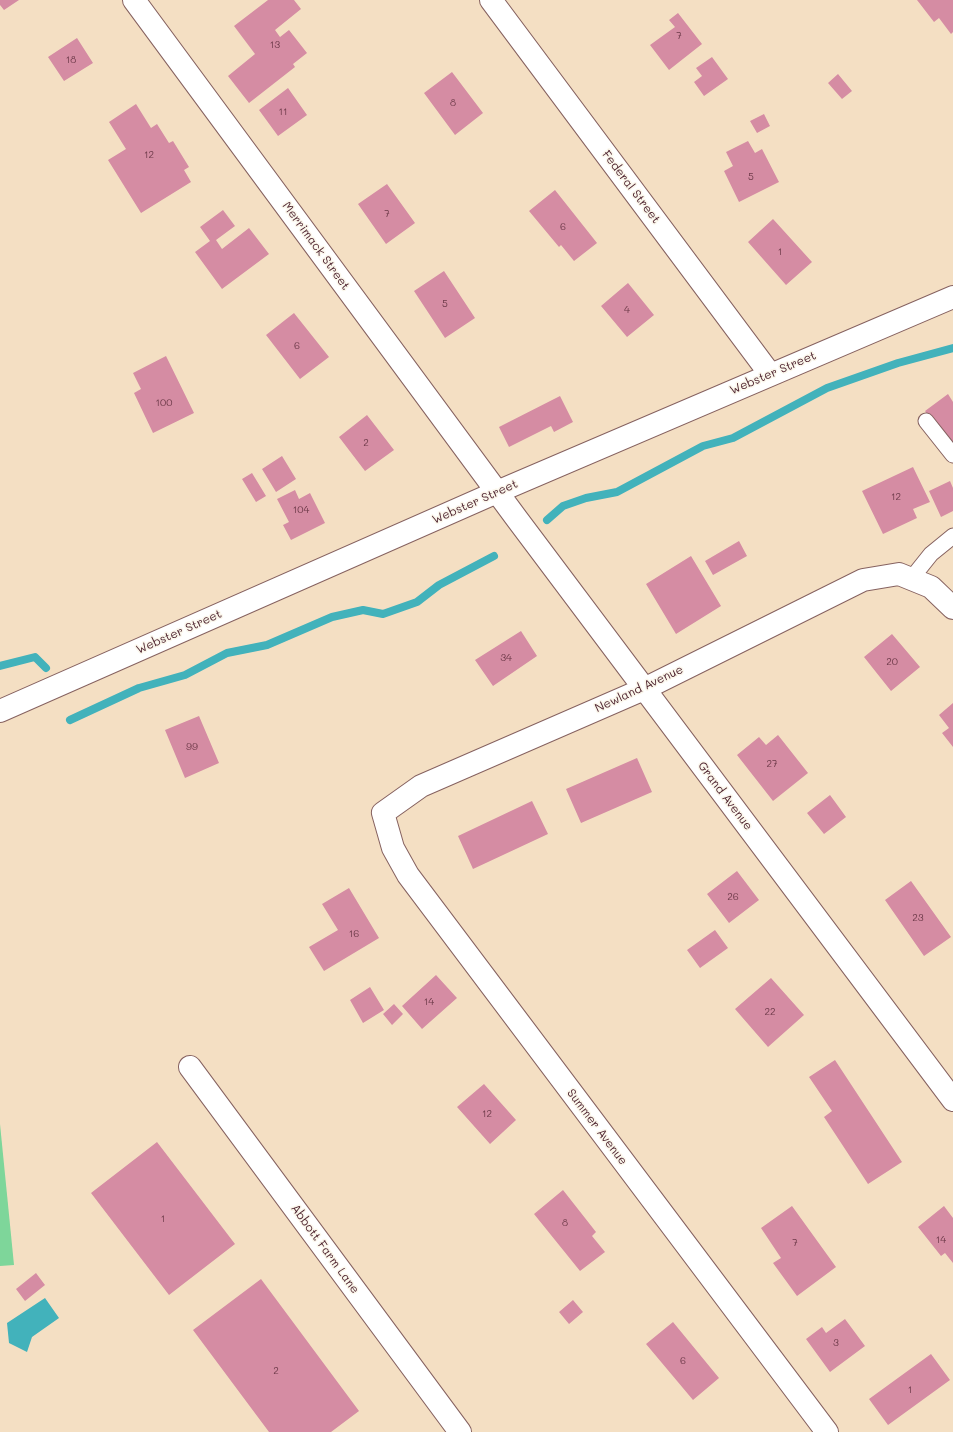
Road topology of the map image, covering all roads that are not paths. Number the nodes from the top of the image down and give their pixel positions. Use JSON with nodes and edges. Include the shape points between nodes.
{"nodes":[{"id":1,"x":134,"y":0,"type":"edge"},
{"id":2,"x":491,"y":0,"type":"edge"},
{"id":3,"x":953,"y":297,"type":"edge"},
{"id":4,"x":770,"y":374,"type":"junction"},
{"id":5,"x":926,"y":421,"type":"dead end"},
{"id":6,"x":953,"y":455,"type":"edge"},
{"id":7,"x":497,"y":492,"type":"junction"},
{"id":8,"x":953,"y":536,"type":"edge"},
{"id":9,"x":905,"y":576,"type":"junction"},
{"id":10,"x":953,"y":608,"type":"edge"},
{"id":11,"x":644,"y":689,"type":"junction"},
{"id":12,"x":0,"y":711,"type":"edge"},
{"id":13,"x":383,"y":813,"type":"joint"},
{"id":14,"x":190,"y":1067,"type":"dead end"},
{"id":15,"x":953,"y":1100,"type":"edge"},
{"id":16,"x":460,"y":1432,"type":"edge"},
{"id":17,"x":827,"y":1432,"type":"edge"}],
"edges":[{"from":1,"to":7,"type":"street","name":"Merrimack Street"},
{"from":2,"to":4,"type":"street","name":"Federal Street"},
{"from":3,"to":4,"type":"street","name":"Webster Street"},
{"from":4,"to":7,"type":"street","name":"Webster Street"},
{"from":5,"to":6,"type":"lane"},
{"from":7,"to":11,"type":"street","name":"Grand Avenue"},
{"from":7,"to":12,"type":"street","name":"Webster Street"},
{"from":8,"to":9,"type":"lane"},
{"from":9,"to":10,"type":"street","via":[[931,586]]},
{"from":9,"to":11,"type":"street","name":"Newland Avenue","via":[[863,580]]},
{"from":11,"to":13,"type":"street","name":"Newland Avenue","via":[[421,786]]},
{"from":11,"to":15,"type":"street","name":"Grand Avenue"},
{"from":13,"to":17,"type":"street","name":"Summer Avenue","via":[[393,848],[408,875]]},
{"from":14,"to":16,"type":"street","name":"Abbott Farm Lane"}]}
